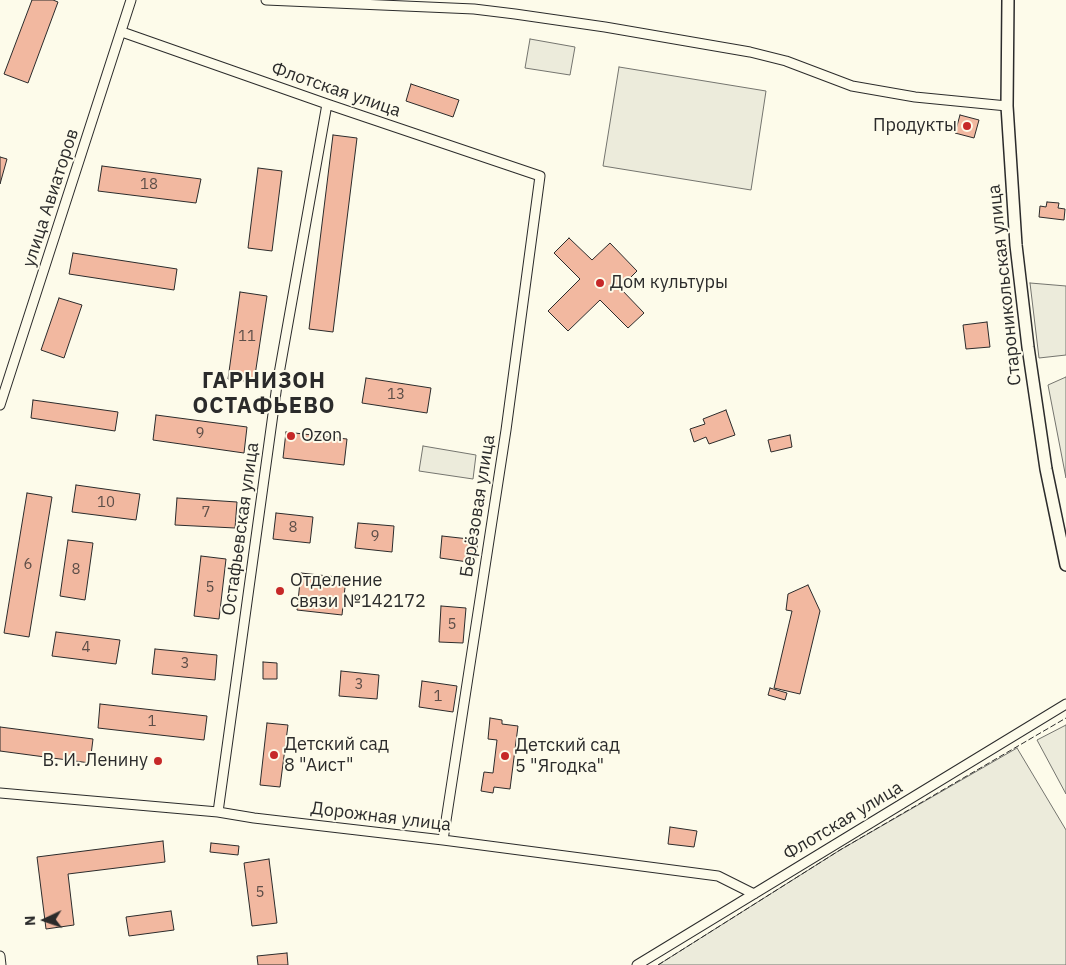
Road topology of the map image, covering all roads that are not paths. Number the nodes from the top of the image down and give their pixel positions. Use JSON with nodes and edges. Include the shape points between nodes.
{"nodes":[{"id":1,"x":132,"y":0,"type":"edge"},
{"id":2,"x":266,"y":0,"type":"edge"},
{"id":3,"x":1008,"y":0,"type":"edge"},
{"id":4,"x":122,"y":32,"type":"junction"},
{"id":5,"x":327,"y":104,"type":"junction"},
{"id":6,"x":1007,"y":106,"type":"junction"},
{"id":7,"x":540,"y":176,"type":"joint"},
{"id":8,"x":0,"y":405,"type":"edge"},
{"id":9,"x":1066,"y":564,"type":"edge"},
{"id":10,"x":1066,"y":704,"type":"edge"},
{"id":11,"x":0,"y":793,"type":"edge"},
{"id":12,"x":218,"y":812,"type":"junction"},
{"id":13,"x":443,"y":840,"type":"junction"},
{"id":14,"x":754,"y":894,"type":"junction"},
{"id":15,"x":0,"y":956,"type":"edge"},
{"id":16,"x":1,"y":965,"type":"edge"},
{"id":17,"x":637,"y":965,"type":"edge"}],
"edges":[{"from":1,"to":4,"type":"street","name":"улица Авиаторов"},
{"from":2,"to":6,"type":"street","via":[[474,9],[533,16],[750,52],[786,61],[852,86],[914,97]]},
{"from":3,"to":6,"type":"street","name":"Староникольская улица"},
{"from":4,"to":5,"type":"street","name":"Флотская улица"},
{"from":4,"to":8,"type":"street","name":"улица Авиаторов"},
{"from":5,"to":7,"type":"street","name":"Флотская улица"},
{"from":5,"to":12,"type":"street","name":"Остафьевская улица","via":[[277,385]]},
{"from":6,"to":9,"type":"street","name":"Староникольская улица","via":[[1016,244],[1028,347],[1046,469]]},
{"from":7,"to":13,"type":"street","name":"Берёзовая улица","via":[[506,430]]},
{"from":10,"to":14,"type":"street","name":"Флотская улица"},
{"from":11,"to":12,"type":"street","name":"Дорожная улица"},
{"from":12,"to":13,"type":"street","name":"Дорожная улица"},
{"from":13,"to":14,"type":"street","name":"Дорожная улица","via":[[718,876]]},
{"from":14,"to":17,"type":"street","name":"Флотская улица"},
{"from":15,"to":16,"type":"street"}]}
